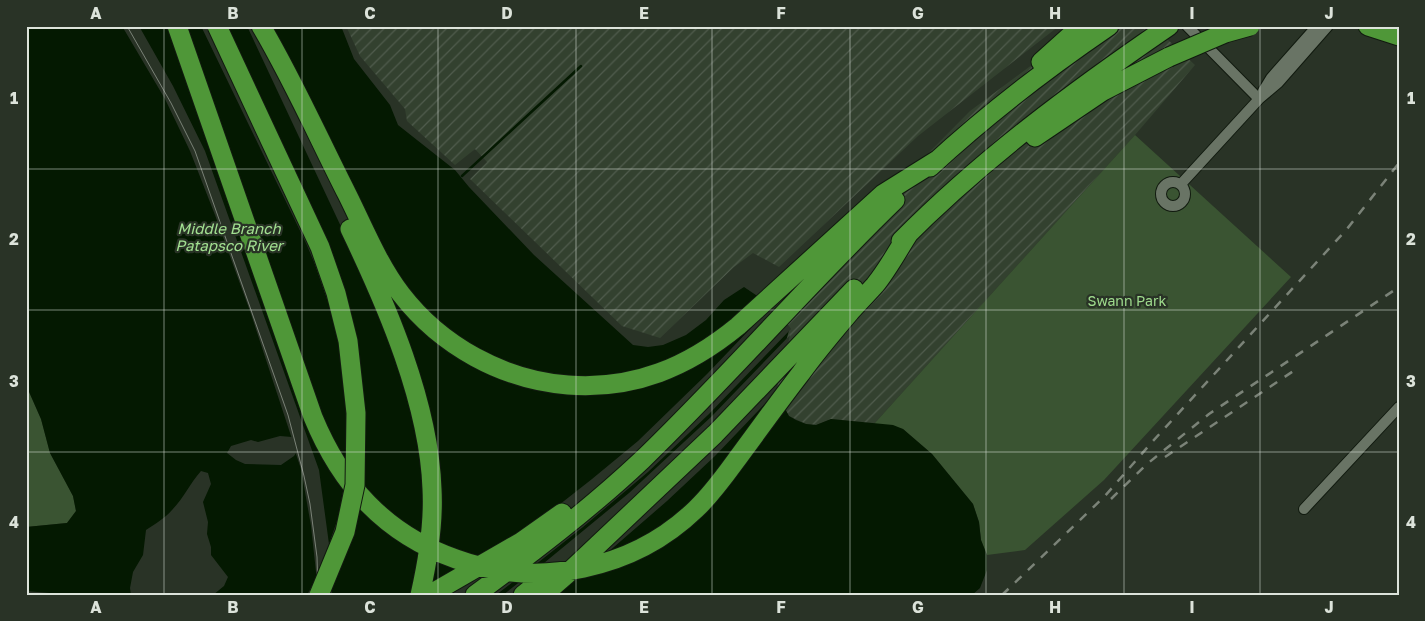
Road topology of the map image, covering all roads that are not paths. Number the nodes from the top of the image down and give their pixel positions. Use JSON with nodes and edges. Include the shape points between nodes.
{"nodes":[{"id":1,"x":178,"y":26,"type":"edge"},
{"id":2,"x":217,"y":26,"type":"edge"},
{"id":3,"x":256,"y":26,"type":"edge"},
{"id":4,"x":262,"y":26,"type":"edge"},
{"id":5,"x":1081,"y":26,"type":"edge"},
{"id":6,"x":1109,"y":26,"type":"edge"},
{"id":7,"x":1168,"y":26,"type":"edge"},
{"id":8,"x":1187,"y":26,"type":"edge"},
{"id":9,"x":1250,"y":26,"type":"edge"},
{"id":10,"x":1317,"y":26,"type":"edge"},
{"id":11,"x":1328,"y":26,"type":"edge"},
{"id":12,"x":1368,"y":26,"type":"edge"},
{"id":13,"x":1399,"y":36,"type":"edge"},
{"id":14,"x":1259,"y":99,"type":"junction"},
{"id":15,"x":1006,"y":102,"type":"junction"},
{"id":16,"x":939,"y":159,"type":"junction"},
{"id":17,"x":1181,"y":184,"type":"dead end"},
{"id":18,"x":955,"y":190,"type":"junction"},
{"id":19,"x":909,"y":234,"type":"junction"},
{"id":20,"x":708,"y":394,"type":"junction"},
{"id":21,"x":1399,"y":406,"type":"edge"},
{"id":22,"x":641,"y":503,"type":"junction"},
{"id":23,"x":1304,"y":510,"type":"dead end"},
{"id":24,"x":319,"y":595,"type":"edge"},
{"id":25,"x":420,"y":595,"type":"edge"},
{"id":26,"x":429,"y":595,"type":"edge"},
{"id":27,"x":475,"y":595,"type":"edge"},
{"id":28,"x":523,"y":595,"type":"edge"},
{"id":29,"x":543,"y":595,"type":"edge"}],
"edges":[{"from":1,"to":19,"type":"highway","via":[[313,416],[331,456],[356,491],[387,522],[426,547],[472,565],[503,572],[548,574],[577,570],[634,551],[673,529],[715,488],[813,357],[876,284]]},
{"from":2,"to":24,"type":"highway","bridge":true,"via":[[320,247],[348,341],[356,413],[355,485],[345,532]]},
{"from":3,"to":25,"type":"highway","via":[[374,279],[409,375],[428,444],[432,490],[430,536]]},
{"from":4,"to":16,"type":"highway","via":[[400,293],[422,319],[460,349],[507,372],[542,382],[580,386],[612,384],[658,374],[690,360],[738,326],[883,194]]},
{"from":5,"to":15,"type":"highway","via":[[1046,56]]},
{"from":6,"to":15,"type":"highway"},
{"from":7,"to":18,"type":"highway","via":[[1053,108]]},
{"from":8,"to":14,"type":"street"},
{"from":9,"to":18,"type":"highway","bridge":true,"via":[[1188,47],[1122,80],[1066,115],[1007,160]]},
{"from":10,"to":14,"type":"street","via":[[1271,78]]},
{"from":11,"to":14,"type":"street","via":[[1278,83]]},
{"from":12,"to":13,"type":"highway"},
{"from":14,"to":17,"type":"street"},
{"from":15,"to":16,"type":"highway"},
{"from":16,"to":20,"type":"highway","via":[[864,230]]},
{"from":18,"to":19,"type":"highway"},
{"from":19,"to":22,"type":"highway","via":[[735,414]]},
{"from":20,"to":26,"type":"highway","via":[[599,485],[545,525]]},
{"from":20,"to":27,"type":"highway","via":[[610,488]]},
{"from":21,"to":23,"type":"street"},
{"from":22,"to":28,"type":"highway"},
{"from":22,"to":29,"type":"highway"}]}
